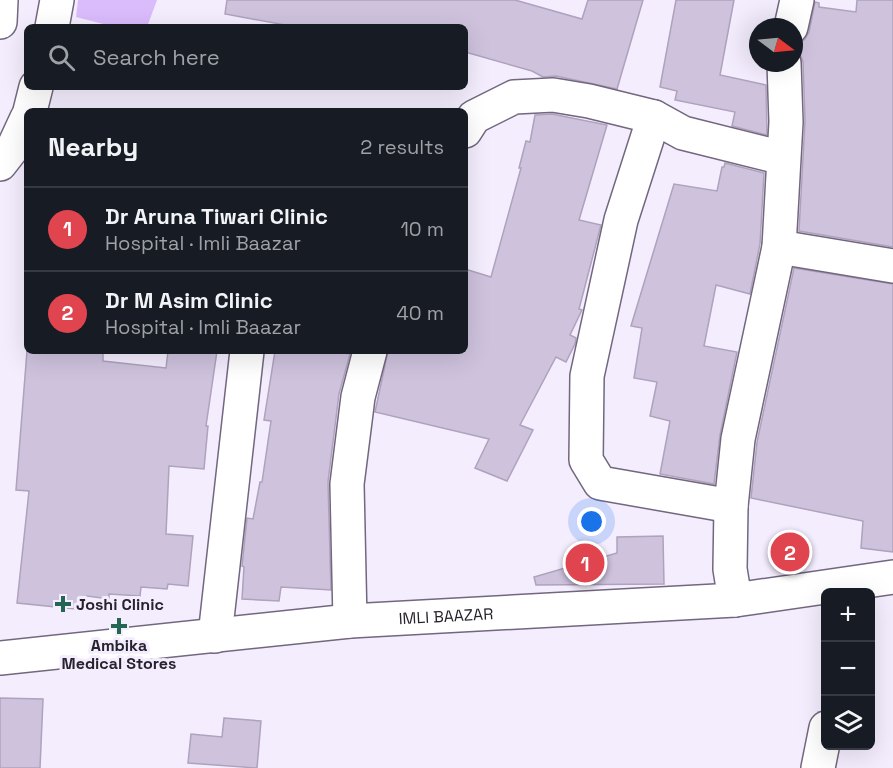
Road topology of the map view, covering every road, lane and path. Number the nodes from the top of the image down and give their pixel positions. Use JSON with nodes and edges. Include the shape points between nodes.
{"nodes":[{"id":1,"x":1,"y":0,"type":"edge"},
{"id":2,"x":57,"y":0,"type":"edge"},
{"id":3,"x":797,"y":0,"type":"edge"},
{"id":4,"x":793,"y":18,"type":"edge"},
{"id":5,"x":0,"y":22,"type":"edge"},
{"id":6,"x":53,"y":24,"type":"edge"},
{"id":7,"x":784,"y":72,"type":"edge"},
{"id":8,"x":35,"y":90,"type":"edge"},
{"id":9,"x":31,"y":108,"type":"edge"},
{"id":10,"x":654,"y":117,"type":"junction"},
{"id":11,"x":24,"y":124,"type":"edge"},
{"id":12,"x":468,"y":126,"type":"edge"},
{"id":13,"x":783,"y":158,"type":"junction"},
{"id":14,"x":0,"y":164,"type":"edge"},
{"id":15,"x":779,"y":247,"type":"junction"},
{"id":16,"x":893,"y":266,"type":"edge"},
{"id":17,"x":247,"y":354,"type":"edge"},
{"id":18,"x":369,"y":354,"type":"edge"},
{"id":19,"x":731,"y":506,"type":"junction"},
{"id":20,"x":893,"y":577,"type":"edge"},
{"id":21,"x":852,"y":588,"type":"edge"},
{"id":22,"x":821,"y":591,"type":"edge"},
{"id":23,"x":735,"y":600,"type":"junction"},
{"id":24,"x":350,"y":621,"type":"junction"},
{"id":25,"x":215,"y":636,"type":"junction"},
{"id":26,"x":0,"y":658,"type":"edge"},
{"id":27,"x":821,"y":750,"type":"edge"},
{"id":28,"x":818,"y":768,"type":"edge"}],
"edges":[{"from":1,"to":5,"type":"street"},
{"from":2,"to":6,"type":"street"},
{"from":3,"to":4,"type":"street"},
{"from":7,"to":13,"type":"street"},
{"from":8,"to":9,"type":"street"},
{"from":10,"to":12,"type":"street","via":[[554,95],[514,97],[474,117]]},
{"from":10,"to":13,"type":"street","via":[[683,133]]},
{"from":10,"to":19,"type":"street","via":[[621,220],[587,376],[586,460],[600,483]]},
{"from":11,"to":14,"type":"street"},
{"from":13,"to":15,"type":"street"},
{"from":15,"to":16,"type":"street"},
{"from":15,"to":19,"type":"street","via":[[738,440]]},
{"from":17,"to":25,"type":"street"},
{"from":18,"to":24,"type":"street","via":[[358,397],[346,484]]},
{"from":19,"to":23,"type":"street","via":[[730,569]]},
{"from":20,"to":21,"type":"street","name":"IMLI BAAZAR"},
{"from":22,"to":23,"type":"street","name":"IMLI BAAZAR"},
{"from":23,"to":24,"type":"street","name":"IMLI BAAZAR"},
{"from":24,"to":25,"type":"street","name":"IMLI BAAZAR"},
{"from":25,"to":26,"type":"street","name":"IMLI BAAZAR"},
{"from":27,"to":28,"type":"street"}]}
